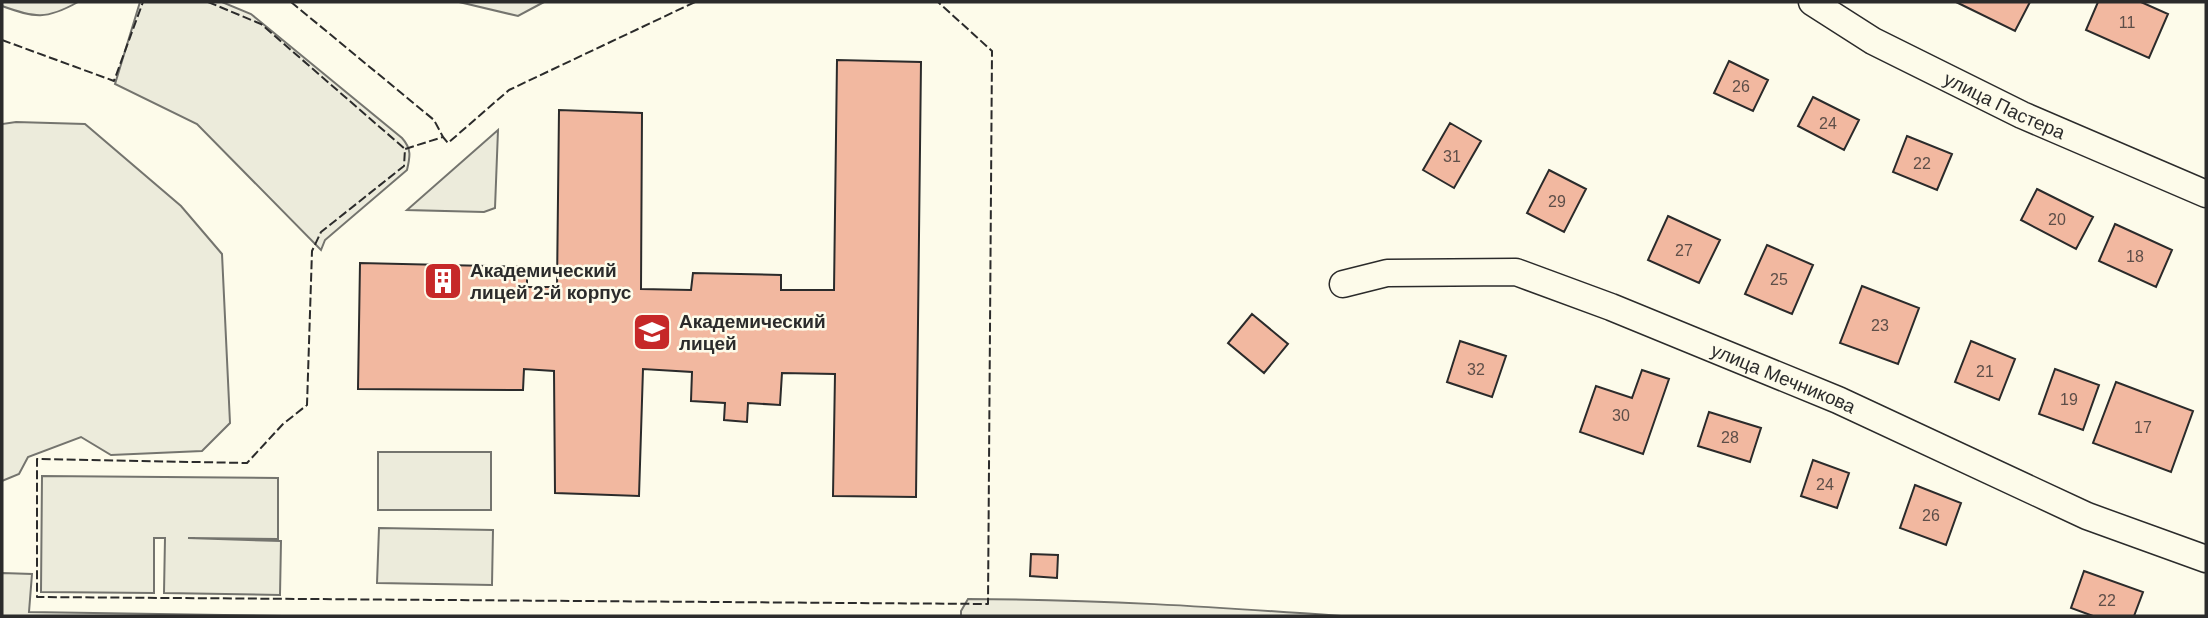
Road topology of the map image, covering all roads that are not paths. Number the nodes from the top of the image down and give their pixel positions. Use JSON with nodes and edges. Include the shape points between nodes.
{"nodes":[{"id":1,"x":1812,"y":2,"type":"edge"},
{"id":2,"x":2206,"y":194,"type":"edge"},
{"id":3,"x":1343,"y":284,"type":"dead end"},
{"id":4,"x":2206,"y":559,"type":"edge"}],
"edges":[{"from":1,"to":2,"type":"street","name":"улица Пастера","via":[[1873,41],[1997,102]]},
{"from":3,"to":4,"type":"street","name":"улица Мечникова","via":[[1387,273],[1516,272],[1838,400],[2087,516]]}]}
